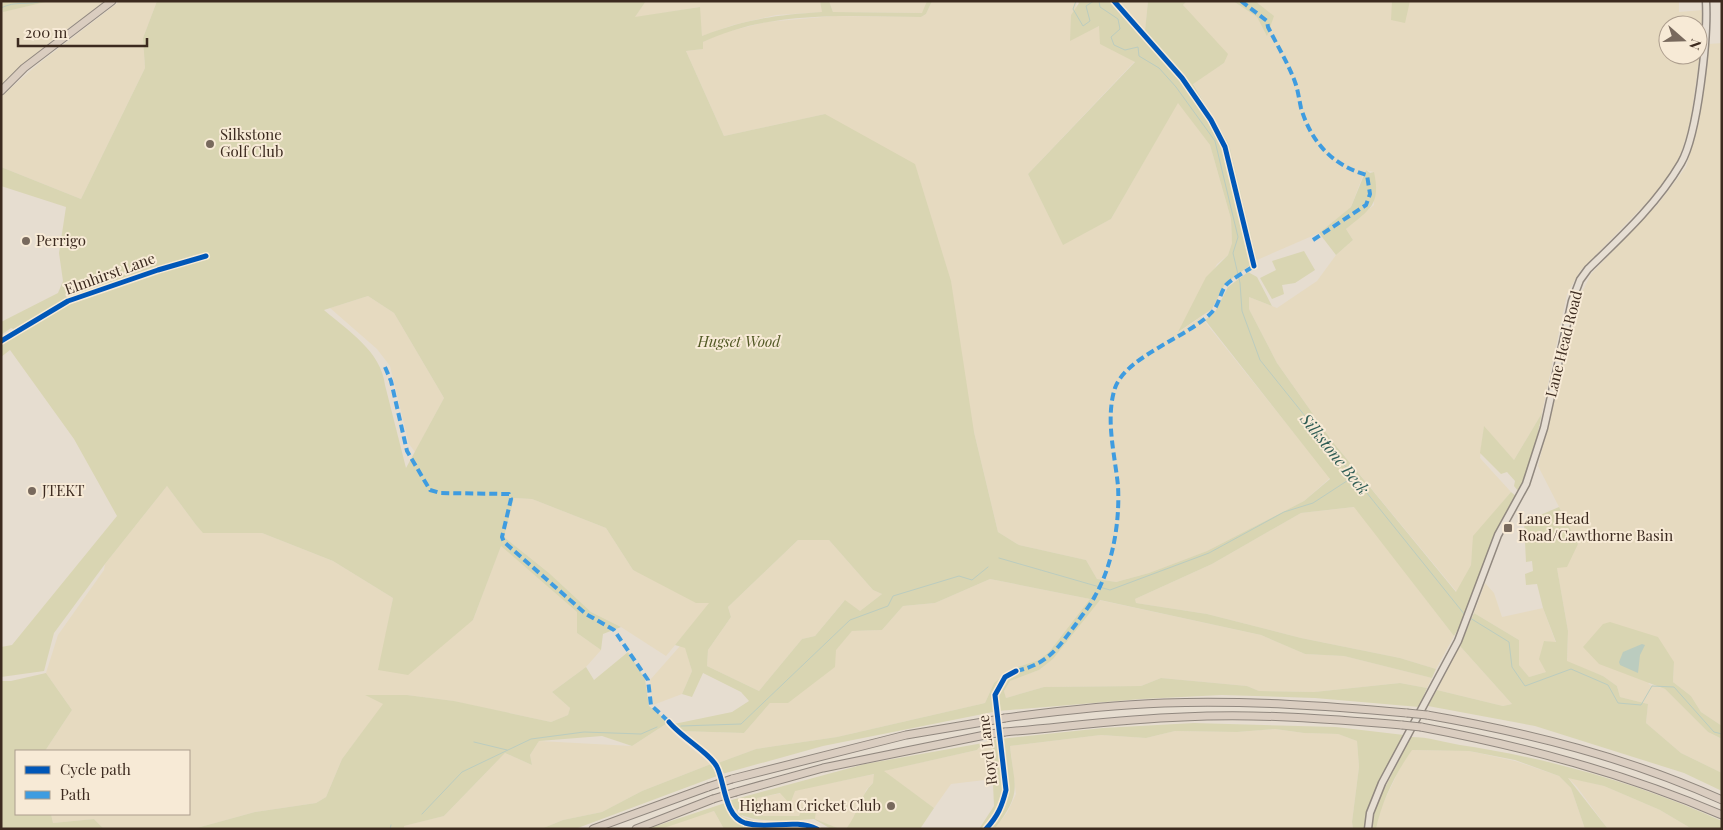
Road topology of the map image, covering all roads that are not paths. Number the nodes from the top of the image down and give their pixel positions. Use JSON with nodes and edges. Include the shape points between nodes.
{"nodes":[{"id":1,"x":112,"y":1,"type":"edge"},
{"id":2,"x":1706,"y":1,"type":"edge"},
{"id":3,"x":1,"y":91,"type":"edge"},
{"id":4,"x":206,"y":256,"type":"dead end"},
{"id":5,"x":1,"y":340,"type":"edge"},
{"id":6,"x":1016,"y":672,"type":"dead end"},
{"id":7,"x":669,"y":722,"type":"dead end"},
{"id":8,"x":1722,"y":800,"type":"edge"},
{"id":9,"x":1722,"y":815,"type":"edge"},
{"id":10,"x":593,"y":829,"type":"edge"},
{"id":11,"x":636,"y":829,"type":"edge"},
{"id":12,"x":817,"y":829,"type":"edge"},
{"id":13,"x":986,"y":829,"type":"edge"},
{"id":14,"x":1368,"y":829,"type":"edge"}],
"edges":[{"from":1,"to":3,"type":"highway","via":[[24,68]]},
{"from":2,"to":14,"type":"main road","name":"Lane Head Road","via":[[1704,49],[1688,149],[1648,208],[1580,280],[1572,301],[1536,457],[1521,497],[1498,535],[1467,620],[1382,783],[1370,813]]},
{"from":4,"to":5,"type":"street","name":"Elmhirst Lane","via":[[68,301]]},
{"from":6,"to":13,"type":"street","name":"Royd Lane","via":[[1005,677],[995,695],[1006,790],[997,817]]},
{"from":7,"to":12,"type":"street","via":[[716,765],[730,807],[744,823],[804,823]]},
{"from":8,"to":10,"type":"highway","bridge":true,"via":[[1642,767],[1564,742],[1427,716],[1232,703],[1163,703],[1049,712],[906,735],[732,778]]},
{"from":9,"to":11,"type":"highway","bridge":true,"via":[[1637,780],[1562,758],[1421,728],[1289,717],[1185,716],[990,734],[831,766],[713,799]]}]}
